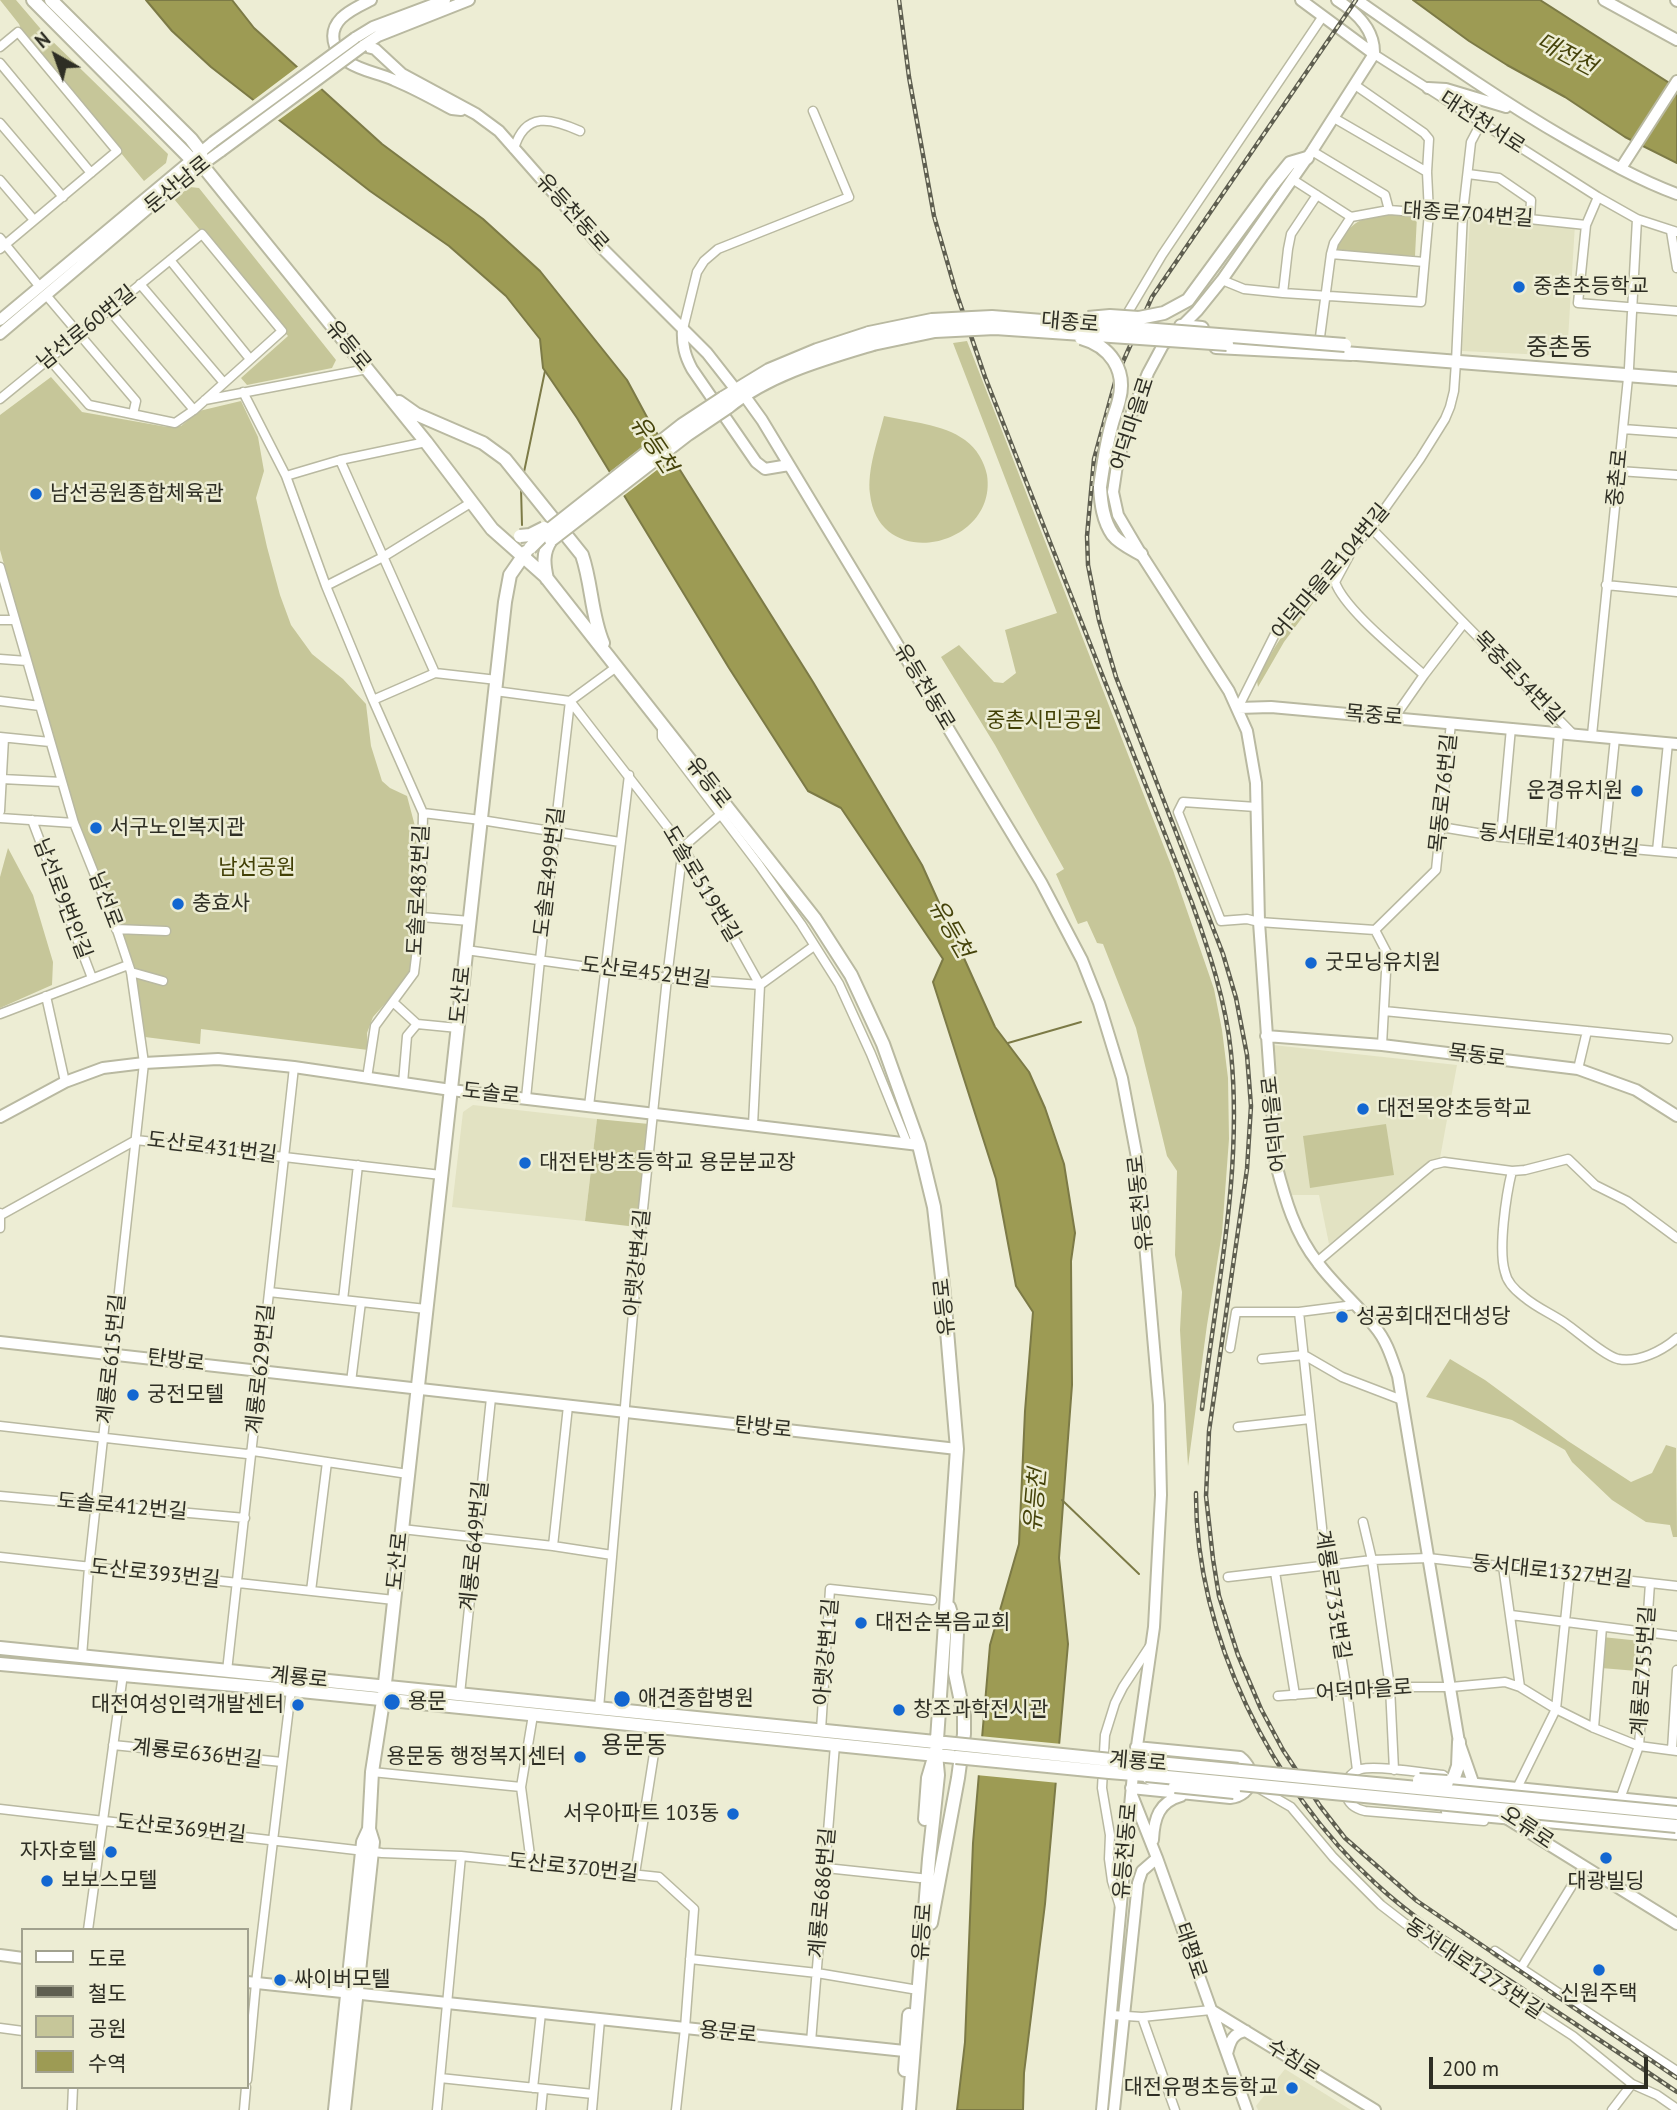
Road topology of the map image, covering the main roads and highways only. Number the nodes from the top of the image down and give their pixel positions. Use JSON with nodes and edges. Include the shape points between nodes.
{"nodes":[{"id":1,"x":33,"y":0,"type":"edge"},
{"id":2,"x":51,"y":0,"type":"edge"},
{"id":3,"x":371,"y":0,"type":"edge"},
{"id":4,"x":421,"y":0,"type":"edge"},
{"id":5,"x":431,"y":0,"type":"edge"},
{"id":6,"x":445,"y":0,"type":"edge"},
{"id":7,"x":469,"y":0,"type":"edge"},
{"id":8,"x":1301,"y":0,"type":"edge"},
{"id":9,"x":1337,"y":0,"type":"edge"},
{"id":10,"x":1357,"y":0,"type":"edge"},
{"id":11,"x":1604,"y":0,"type":"edge"},
{"id":12,"x":393,"y":30,"type":"junction"},
{"id":13,"x":1677,"y":40,"type":"edge"},
{"id":14,"x":359,"y":42,"type":"junction"},
{"id":15,"x":1374,"y":54,"type":"junction"},
{"id":16,"x":388,"y":61,"type":"junction"},
{"id":17,"x":1677,"y":81,"type":"edge"},
{"id":18,"x":1428,"y":89,"type":"road end"},
{"id":19,"x":469,"y":110,"type":"junction"},
{"id":20,"x":1516,"y":110,"type":"junction"},
{"id":21,"x":1310,"y":154,"type":"junction"},
{"id":22,"x":198,"y":159,"type":"junction"},
{"id":23,"x":1621,"y":169,"type":"junction"},
{"id":24,"x":1677,"y":194,"type":"edge"},
{"id":25,"x":43,"y":291,"type":"junction"},
{"id":26,"x":0,"y":320,"type":"edge"},
{"id":27,"x":1181,"y":326,"type":"junction"},
{"id":28,"x":1065,"y":327,"type":"junction"},
{"id":29,"x":683,"y":329,"type":"junction"},
{"id":30,"x":0,"y":334,"type":"edge"},
{"id":31,"x":1163,"y":345,"type":"junction"},
{"id":32,"x":1349,"y":349,"type":"junction"},
{"id":33,"x":1629,"y":372,"type":"junction"},
{"id":34,"x":1677,"y":372,"type":"edge"},
{"id":35,"x":1677,"y":379,"type":"edge"},
{"id":36,"x":740,"y":392,"type":"junction"},
{"id":37,"x":389,"y":396,"type":"junction"},
{"id":38,"x":725,"y":403,"type":"junction"},
{"id":39,"x":789,"y":465,"type":"junction"},
{"id":40,"x":575,"y":510,"type":"junction"},
{"id":41,"x":492,"y":529,"type":"junction"},
{"id":42,"x":551,"y":540,"type":"junction"},
{"id":43,"x":526,"y":552,"type":"junction"},
{"id":44,"x":1141,"y":554,"type":"junction"},
{"id":45,"x":547,"y":579,"type":"junction"},
{"id":46,"x":613,"y":664,"type":"junction"},
{"id":47,"x":1238,"y":708,"type":"junction"},
{"id":48,"x":1672,"y":743,"type":"edge"},
{"id":49,"x":1266,"y":1036,"type":"junction"},
{"id":50,"x":451,"y":1090,"type":"junction"},
{"id":51,"x":1677,"y":1116,"type":"edge"},
{"id":52,"x":0,"y":1117,"type":"edge"},
{"id":53,"x":913,"y":1144,"type":"junction"},
{"id":54,"x":0,"y":1342,"type":"edge"},
{"id":55,"x":417,"y":1390,"type":"junction"},
{"id":56,"x":957,"y":1449,"type":"junction"},
{"id":57,"x":947,"y":1597,"type":"junction"},
{"id":58,"x":0,"y":1648,"type":"edge"},
{"id":59,"x":0,"y":1664,"type":"edge"},
{"id":60,"x":384,"y":1686,"type":"junction"},
{"id":61,"x":383,"y":1701,"type":"junction"},
{"id":62,"x":1459,"y":1742,"type":"junction"},
{"id":63,"x":1136,"y":1747,"type":"junction"},
{"id":64,"x":936,"y":1748,"type":"junction"},
{"id":65,"x":1140,"y":1768,"type":"junction"},
{"id":66,"x":1447,"y":1780,"type":"junction"},
{"id":67,"x":1474,"y":1785,"type":"junction"},
{"id":68,"x":1131,"y":1791,"type":"junction"},
{"id":69,"x":1191,"y":1796,"type":"junction"},
{"id":70,"x":1677,"y":1805,"type":"edge"},
{"id":71,"x":1677,"y":1813,"type":"edge"},
{"id":72,"x":1505,"y":1817,"type":"junction"},
{"id":73,"x":1677,"y":1826,"type":"edge"},
{"id":74,"x":1677,"y":1833,"type":"edge"},
{"id":75,"x":1153,"y":1846,"type":"junction"},
{"id":76,"x":1157,"y":1858,"type":"junction"},
{"id":77,"x":1677,"y":1924,"type":"edge"},
{"id":78,"x":922,"y":1946,"type":"junction"},
{"id":79,"x":0,"y":1955,"type":"edge"},
{"id":80,"x":21,"y":1958,"type":"edge"},
{"id":81,"x":251,"y":1983,"type":"edge"},
{"id":82,"x":352,"y":1994,"type":"junction"},
{"id":83,"x":1211,"y":2010,"type":"junction"},
{"id":84,"x":1117,"y":2015,"type":"junction"},
{"id":85,"x":1246,"y":2031,"type":"junction"},
{"id":86,"x":910,"y":2052,"type":"junction"},
{"id":87,"x":1227,"y":2054,"type":"junction"},
{"id":88,"x":335,"y":2110,"type":"edge"},
{"id":89,"x":344,"y":2110,"type":"edge"},
{"id":90,"x":901,"y":2110,"type":"edge"},
{"id":91,"x":909,"y":2110,"type":"edge"},
{"id":92,"x":1102,"y":2110,"type":"edge"},
{"id":93,"x":1114,"y":2110,"type":"edge"},
{"id":94,"x":1247,"y":2110,"type":"edge"},
{"id":95,"x":1375,"y":2110,"type":"edge"}],
"edges":[{"from":1,"to":22,"type":"main road","name":"유등로"},
{"from":2,"to":22,"type":"main road","name":"유등로","via":[[191,139]]},
{"from":3,"to":19,"type":"main road","via":[[340,18],[333,40],[338,54],[452,109]]},
{"from":4,"to":5,"type":"main road"},
{"from":6,"to":14,"type":"main road","via":[[373,27]]},
{"from":7,"to":12,"type":"main road"},
{"from":8,"to":15,"type":"main road","name":"대전천서로"},
{"from":9,"to":15,"type":"main road","via":[[1366,25]]},
{"from":10,"to":20,"type":"main road"},
{"from":11,"to":13,"type":"main road"},
{"from":12,"to":14,"type":"main road"},
{"from":12,"to":16,"type":"main road","via":[[383,42]]},
{"from":14,"to":16,"type":"main road","name":"유등천동로"},
{"from":14,"to":22,"type":"main road","name":"둔산남로","bridge":true},
{"from":15,"to":21,"type":"main road","name":"어덕마을로"},
{"from":16,"to":19,"type":"main road","name":"유등천동로","via":[[402,74]]},
{"from":17,"to":23,"type":"main road"},
{"from":18,"to":20,"type":"main road","via":[[1446,89]]},
{"from":19,"to":29,"type":"main road","name":"유등천동로","via":[[499,131],[602,248]]},
{"from":20,"to":23,"type":"main road"},
{"from":21,"to":27,"type":"main road","name":"어덕마을로","via":[[1222,280]]},
{"from":21,"to":28,"type":"main road","bridge":true,"via":[[1290,163],[1200,285],[1177,308],[1139,318],[1110,316]]},
{"from":22,"to":25,"type":"main road","name":"둔산남로"},
{"from":22,"to":37,"type":"main road","name":"유등로"},
{"from":23,"to":24,"type":"main road"},
{"from":25,"to":26,"type":"main road","name":"둔산남로"},
{"from":25,"to":30,"type":"main road","name":"둔산남로"},
{"from":27,"to":31,"type":"main road","name":"어덕마을로"},
{"from":27,"to":32,"type":"main road","via":[[1320,337],[1351,342]]},
{"from":28,"to":32,"type":"main road","name":"대종로","bridge":true},
{"from":28,"to":36,"type":"main road","name":"대종로","bridge":true,"via":[[935,331],[871,339],[817,350],[769,370]]},
{"from":28,"to":44,"type":"main road","bridge":true,"via":[[1104,348],[1120,373],[1120,399],[1107,444],[1101,504],[1114,536]]},
{"from":29,"to":36,"type":"main road","name":"유등천동로"},
{"from":29,"to":39,"type":"main road","via":[[684,350],[692,369],[756,462],[765,469]]},
{"from":31,"to":32,"type":"main road"},
{"from":31,"to":44,"type":"main road","name":"어덕마을로","via":[[1131,415],[1113,492],[1118,515]]},
{"from":32,"to":33,"type":"main road","name":"대종로"},
{"from":33,"to":34,"type":"main road","name":"대종로"},
{"from":33,"to":35,"type":"main road","name":"대종로"},
{"from":36,"to":38,"type":"main road","name":"대종로"},
{"from":36,"to":39,"type":"main road","name":"유등천동로"},
{"from":37,"to":41,"type":"main road","name":"유등로"},
{"from":37,"to":46,"type":"main road","via":[[416,414],[483,443],[505,459],[582,555],[596,627]]},
{"from":38,"to":40,"type":"main road","name":"대종로","bridge":true,"via":[[682,425]]},
{"from":38,"to":42,"type":"main road","name":"대종로","bridge":true},
{"from":39,"to":63,"type":"main road","name":"유등천동로","via":[[1062,919],[1099,1003],[1122,1078],[1138,1163],[1159,1405],[1160,1526],[1154,1627]]},
{"from":40,"to":41,"type":"main road","bridge":true,"via":[[530,535]]},
{"from":40,"to":43,"type":"main road","name":"대종로","bridge":true},
{"from":41,"to":43,"type":"main road","name":"유등로"},
{"from":42,"to":43,"type":"main road","name":"대종로","bridge":true},
{"from":42,"to":45,"type":"main road","via":[[544,565]]},
{"from":43,"to":45,"type":"main road","name":"유등로"},
{"from":43,"to":50,"type":"main road","name":"도산로","via":[[510,575]]},
{"from":44,"to":47,"type":"main road","name":"어덕마을로"},
{"from":45,"to":46,"type":"main road","name":"유등로"},
{"from":46,"to":53,"type":"main road","name":"유등로","via":[[815,919],[850,975],[883,1044]]},
{"from":47,"to":48,"type":"main road","name":"목중로","via":[[1271,707]]},
{"from":47,"to":49,"type":"main road","name":"어덕마을로","via":[[1256,783]]},
{"from":49,"to":51,"type":"main road","name":"목동로","via":[[1578,1069],[1636,1090]]},
{"from":49,"to":62,"type":"main road","name":"어덕마을로","via":[[1276,1164],[1298,1232],[1317,1262],[1376,1328],[1398,1376]]},
{"from":50,"to":52,"type":"main road","name":"도솔로","via":[[218,1059],[144,1063],[103,1068],[65,1082]]},
{"from":50,"to":53,"type":"main road","name":"도솔로"},
{"from":50,"to":55,"type":"main road","name":"도산로"},
{"from":53,"to":56,"type":"main road","name":"유등로","via":[[934,1207]]},
{"from":54,"to":55,"type":"main road","name":"탄방로"},
{"from":55,"to":56,"type":"main road","name":"탄방로"},
{"from":55,"to":60,"type":"main road","name":"도산로"},
{"from":56,"to":57,"type":"main road","name":"유등로"},
{"from":57,"to":64,"type":"main road","name":"유등로"},
{"from":57,"to":78,"type":"main road","via":[[957,1633],[955,1674],[964,1734],[932,1921]]},
{"from":58,"to":60,"type":"main road","name":"계룡로"},
{"from":59,"to":61,"type":"main road","name":"계룡로"},
{"from":60,"to":61,"type":"main road","name":"도산로"},
{"from":60,"to":64,"type":"main road","name":"계룡로","via":[[821,1730]]},
{"from":61,"to":64,"type":"main road","name":"계룡로","via":[[835,1745]]},
{"from":61,"to":82,"type":"main road","name":"도산로","via":[[372,1772],[369,1829],[373,1842],[367,1851]]},
{"from":62,"to":66,"type":"main road","via":[[1458,1766]]},
{"from":62,"to":67,"type":"main road","name":"어덕마을로"},
{"from":63,"to":65,"type":"main road","name":"유등천동로"},
{"from":63,"to":69,"type":"main road","via":[[1240,1757],[1251,1770],[1251,1784],[1237,1797]]},
{"from":64,"to":65,"type":"main road","name":"계룡로","bridge":true},
{"from":64,"to":78,"type":"main road","name":"유등로","via":[[938,1775]]},
{"from":64,"to":86,"type":"main road","name":"유등로","via":[[928,1778]]},
{"from":65,"to":66,"type":"main road","bridge":true,"via":[[1154,1757]]},
{"from":65,"to":68,"type":"main road","name":"유등천동로"},
{"from":65,"to":71,"type":"main road","name":"계룡로","bridge":true},
{"from":65,"to":72,"type":"main road","bridge":true,"via":[[1150,1779],[1175,1786]]},
{"from":65,"to":73,"type":"main road","name":"계룡로","bridge":true},
{"from":66,"to":67,"type":"main road"},
{"from":67,"to":70,"type":"main road"},
{"from":67,"to":72,"type":"main road","name":"오류로"},
{"from":68,"to":69,"type":"main road"},
{"from":68,"to":75,"type":"main road","name":"태평로"},
{"from":68,"to":84,"type":"main road","name":"유등천동로"},
{"from":69,"to":75,"type":"main road","via":[[1178,1796],[1160,1809]]},
{"from":72,"to":74,"type":"main road"},
{"from":72,"to":77,"type":"main road","name":"오류로"},
{"from":75,"to":76,"type":"main road","name":"태평로"},
{"from":76,"to":83,"type":"main road","name":"태평로"},
{"from":76,"to":84,"type":"main road","name":"유등천동로","via":[[1142,1871],[1138,1883]]},
{"from":78,"to":86,"type":"main road","name":"유등로"},
{"from":79,"to":80,"type":"main road"},
{"from":81,"to":82,"type":"main road","name":"용문로"},
{"from":82,"to":86,"type":"main road","name":"용문로"},
{"from":82,"to":88,"type":"main road","name":"도산로"},
{"from":82,"to":89,"type":"main road","name":"도산로"},
{"from":83,"to":85,"type":"main road","name":"수침로"},
{"from":83,"to":87,"type":"main road","name":"태평로"},
{"from":84,"to":92,"type":"main road","name":"유등천동로"},
{"from":84,"to":93,"type":"main road","name":"유등천동로"},
{"from":85,"to":87,"type":"main road","via":[[1231,2040]]},
{"from":85,"to":95,"type":"main road","name":"수침로"},
{"from":86,"to":90,"type":"main road","name":"유등로"},
{"from":86,"to":91,"type":"main road","name":"유등로"},
{"from":87,"to":94,"type":"main road","name":"태평로"}]}
